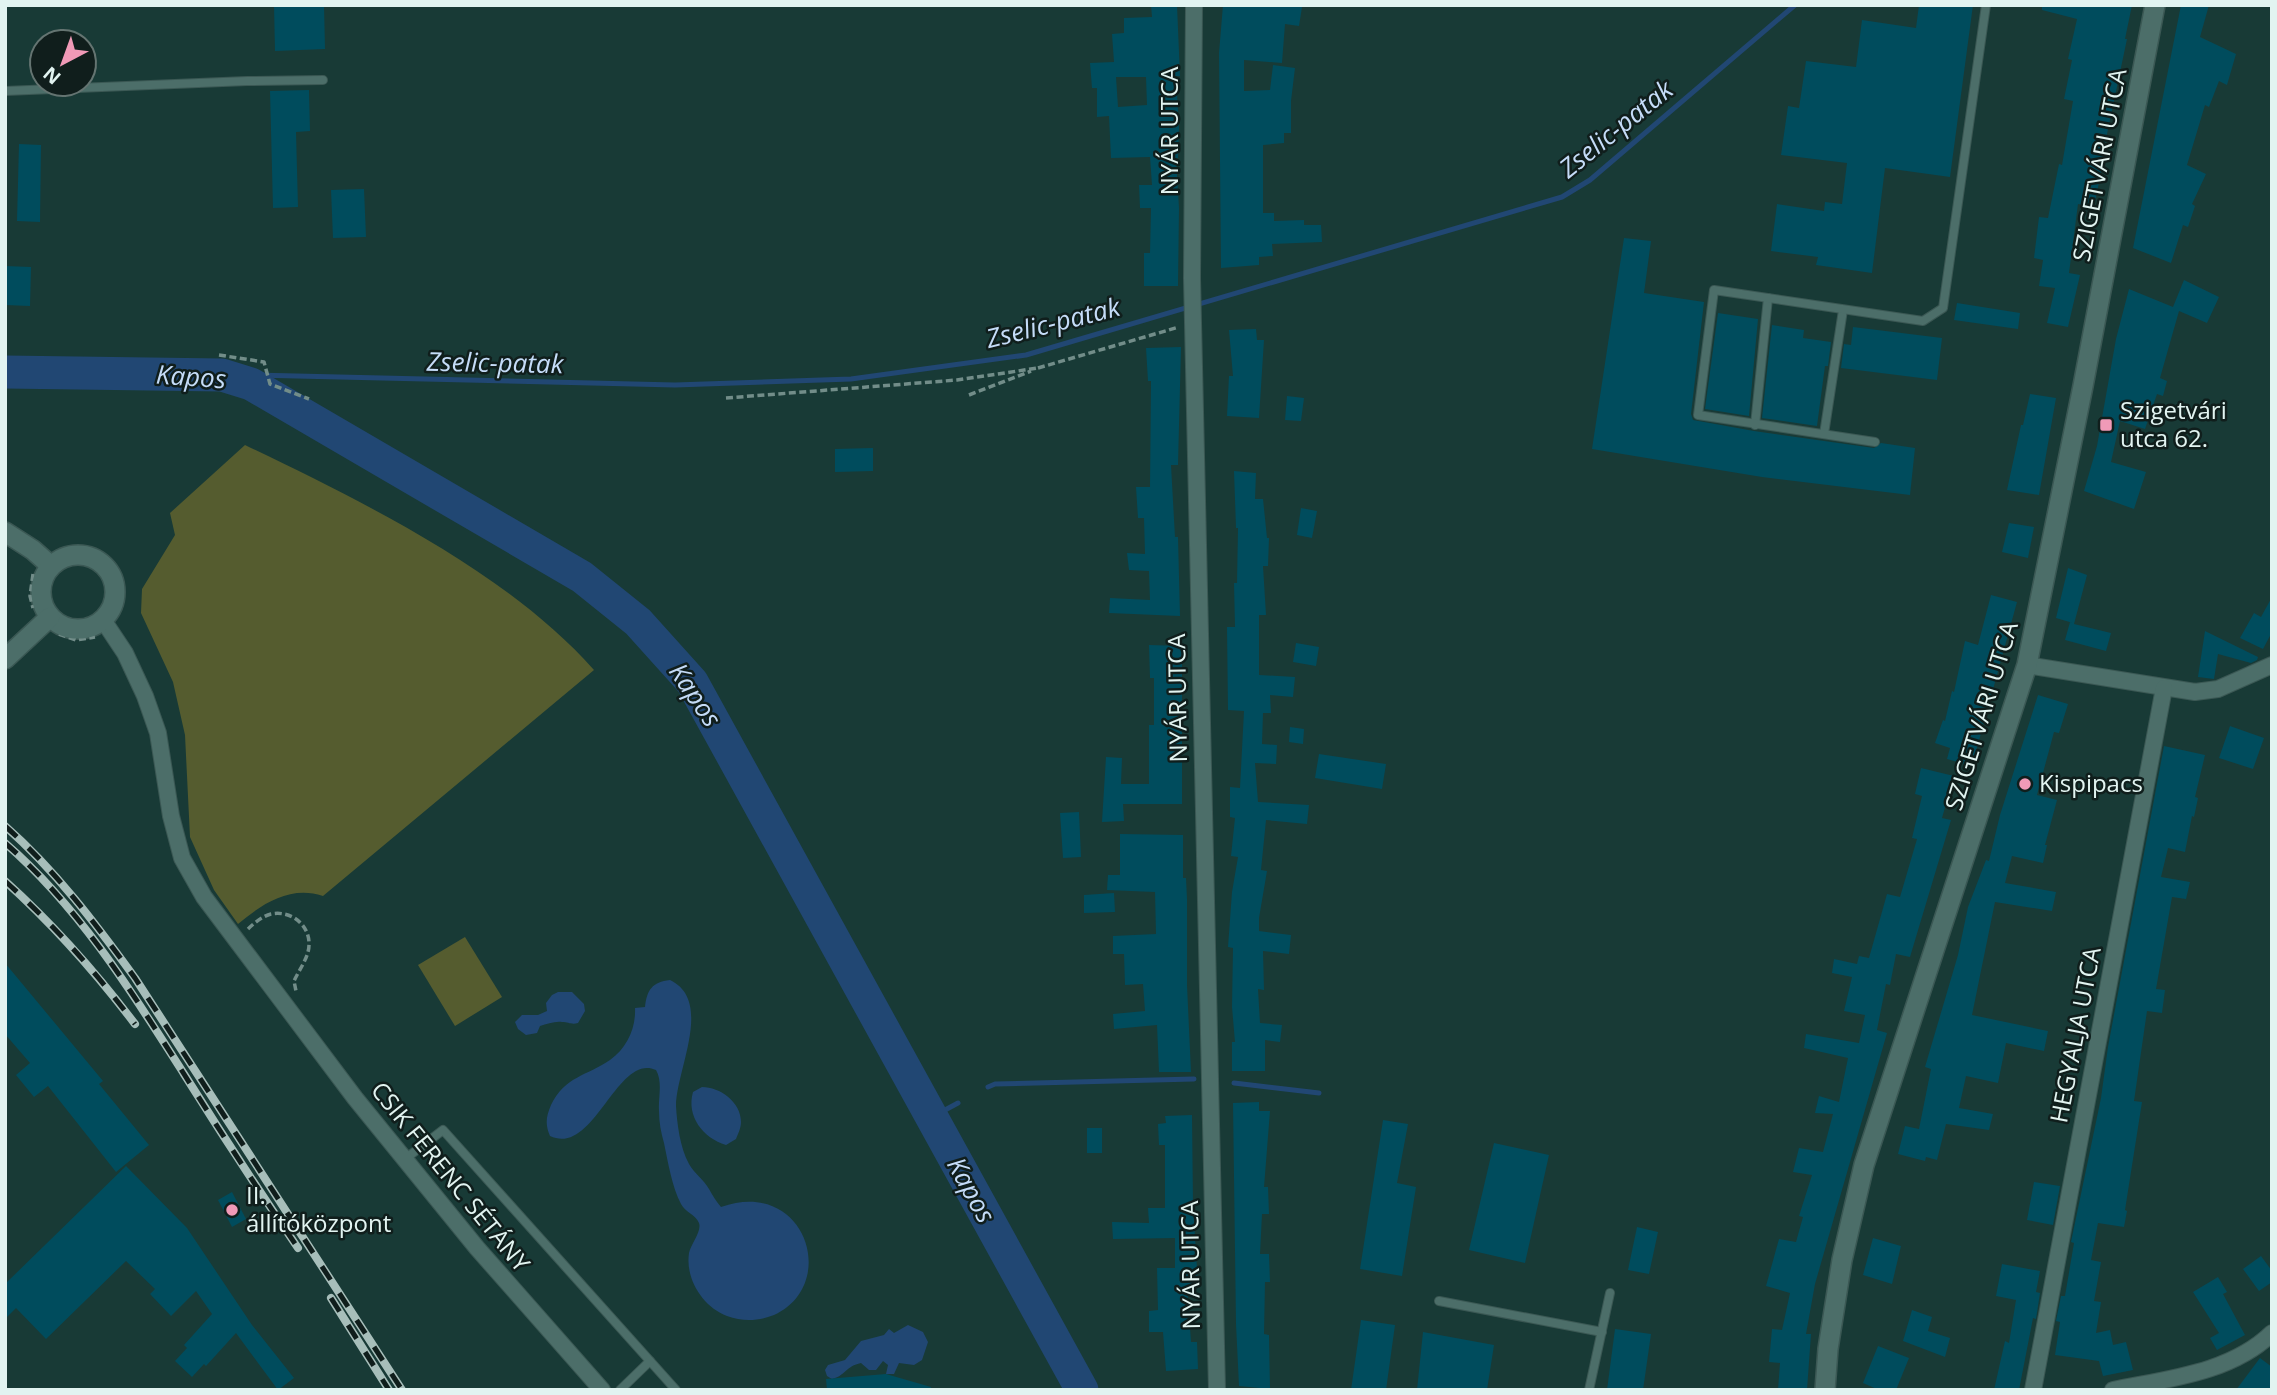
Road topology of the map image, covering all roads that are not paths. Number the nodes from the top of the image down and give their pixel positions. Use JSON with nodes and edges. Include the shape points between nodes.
{"nodes":[{"id":1,"x":1194,"y":5,"type":"edge"},
{"id":2,"x":1986,"y":5,"type":"edge"},
{"id":3,"x":2155,"y":5,"type":"edge"},
{"id":4,"x":323,"y":80,"type":"dead end"},
{"id":5,"x":5,"y":91,"type":"edge"},
{"id":6,"x":1768,"y":298,"type":"junction"},
{"id":7,"x":1843,"y":310,"type":"junction"},
{"id":8,"x":1755,"y":425,"type":"junction"},
{"id":9,"x":1824,"y":434,"type":"junction"},
{"id":10,"x":1875,"y":442,"type":"dead end"},
{"id":11,"x":5,"y":532,"type":"edge"},
{"id":12,"x":44,"y":567,"type":"junction"},
{"id":13,"x":42,"y":614,"type":"junction"},
{"id":14,"x":103,"y":620,"type":"junction"},
{"id":15,"x":5,"y":659,"type":"edge"},
{"id":16,"x":2027,"y":665,"type":"junction"},
{"id":17,"x":2272,"y":665,"type":"edge"},
{"id":18,"x":2164,"y":688,"type":"junction"},
{"id":19,"x":405,"y":1159,"type":"junction"},
{"id":20,"x":1610,"y":1293,"type":"dead end"},
{"id":21,"x":1439,"y":1301,"type":"dead end"},
{"id":22,"x":1602,"y":1332,"type":"junction"},
{"id":23,"x":2272,"y":1333,"type":"edge"},
{"id":24,"x":650,"y":1361,"type":"junction"},
{"id":25,"x":602,"y":1390,"type":"edge"},
{"id":26,"x":620,"y":1390,"type":"edge"},
{"id":27,"x":676,"y":1390,"type":"edge"},
{"id":28,"x":1217,"y":1390,"type":"edge"},
{"id":29,"x":1589,"y":1390,"type":"edge"},
{"id":30,"x":1825,"y":1390,"type":"edge"},
{"id":31,"x":2033,"y":1390,"type":"edge"},
{"id":32,"x":2113,"y":1390,"type":"edge"}],
"edges":[{"from":1,"to":28,"type":"street","name":"NYÁR UTCA","via":[[1192,278]]},
{"from":2,"to":7,"type":"lane","via":[[1943,308],[1923,321]]},
{"from":3,"to":16,"type":"street","name":"SZIGETVÁRI UTCA"},
{"from":4,"to":5,"type":"lane"},
{"from":6,"to":7,"type":"lane"},
{"from":6,"to":8,"type":"lane"},
{"from":6,"to":8,"type":"lane","via":[[1714,290],[1698,415]]},
{"from":7,"to":9,"type":"lane"},
{"from":8,"to":9,"type":"lane"},
{"from":9,"to":10,"type":"lane"},
{"from":11,"to":12,"type":"street","via":[[33,550]]},
{"from":12,"to":13,"type":"street"},
{"from":12,"to":14,"type":"street","via":[[69,555],[83,555],[104,565],[115,587],[115,599]]},
{"from":13,"to":14,"type":"street","via":[[71,629]]},
{"from":13,"to":15,"type":"street"},
{"from":14,"to":19,"type":"street","name":"CSIK FERENC SÉTÁNY","via":[[125,653],[158,733],[170,816],[182,858],[235,941]]},
{"from":16,"to":18,"type":"street"},
{"from":16,"to":30,"type":"street","name":"SZIGETVÁRI UTCA","via":[[1864,1165],[1842,1261]]},
{"from":17,"to":18,"type":"street","via":[[2218,689]]},
{"from":18,"to":31,"type":"street","name":"HEGYALJA UTCA"},
{"from":19,"to":24,"type":"lane","via":[[443,1130]]},
{"from":19,"to":25,"type":"street","name":"CSIK FERENC SÉTÁNY"},
{"from":20,"to":22,"type":"lane"},
{"from":21,"to":22,"type":"lane"},
{"from":22,"to":29,"type":"lane"},
{"from":23,"to":32,"type":"street","via":[[2260,1345],[2210,1370]]},
{"from":24,"to":26,"type":"lane"},
{"from":24,"to":27,"type":"lane"}]}
